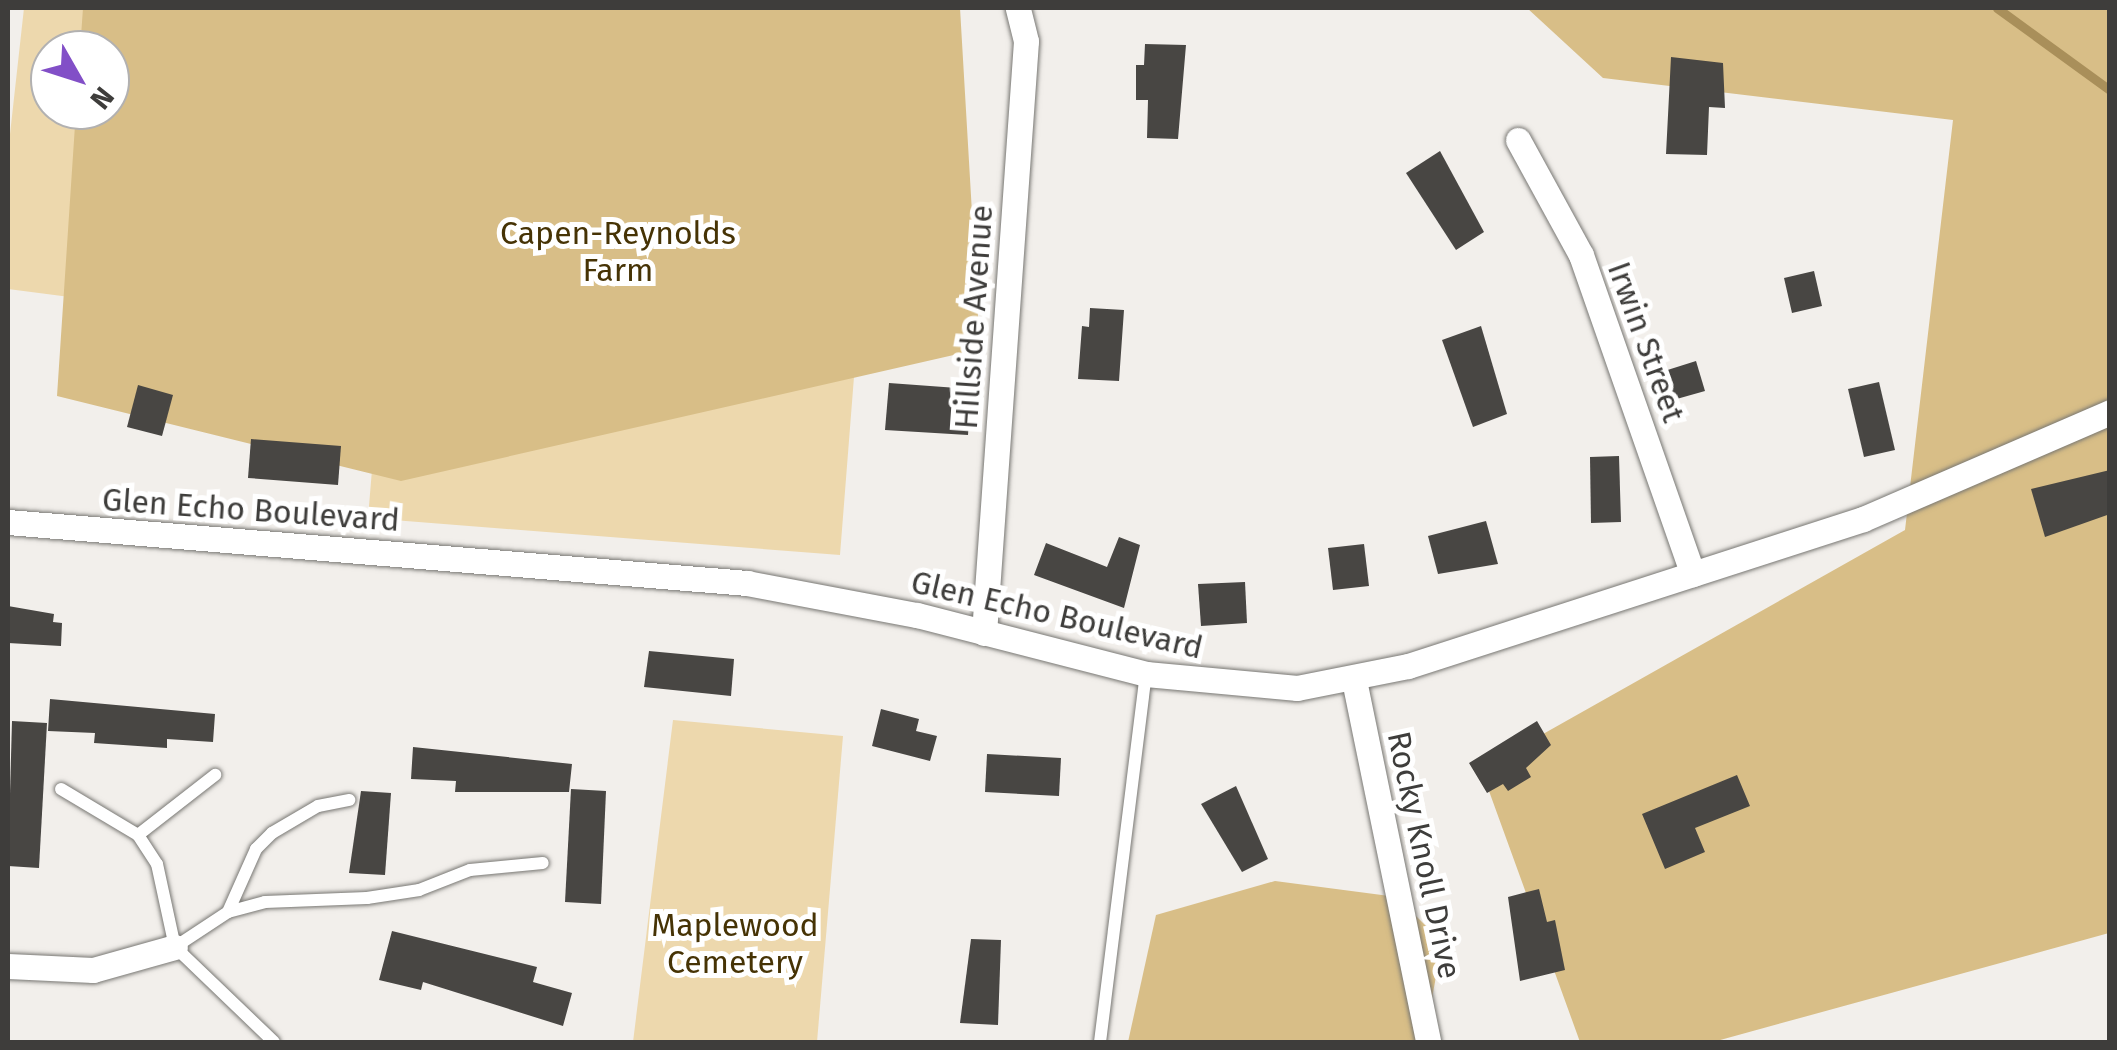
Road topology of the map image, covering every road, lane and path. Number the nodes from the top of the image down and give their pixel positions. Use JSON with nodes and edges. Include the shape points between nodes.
{"nodes":[{"id":1,"x":1018,"y":8,"type":"edge"},
{"id":2,"x":1518,"y":140,"type":"dead end"},
{"id":3,"x":2110,"y":412,"type":"edge"},
{"id":4,"x":8,"y":522,"type":"edge"},
{"id":5,"x":1693,"y":574,"type":"junction"},
{"id":6,"x":984,"y":633,"type":"junction"},
{"id":7,"x":1146,"y":674,"type":"junction"},
{"id":8,"x":1354,"y":680,"type":"junction"},
{"id":9,"x":214,"y":775,"type":"dead end"},
{"id":10,"x":61,"y":789,"type":"dead end"},
{"id":11,"x":349,"y":800,"type":"dead end"},
{"id":12,"x":138,"y":835,"type":"junction"},
{"id":13,"x":543,"y":863,"type":"dead end"},
{"id":14,"x":228,"y":912,"type":"junction"},
{"id":15,"x":175,"y":948,"type":"junction"},
{"id":16,"x":8,"y":966,"type":"edge"},
{"id":17,"x":274,"y":1042,"type":"edge"},
{"id":18,"x":1100,"y":1042,"type":"edge"},
{"id":19,"x":1428,"y":1042,"type":"edge"}],
"edges":[{"from":1,"to":6,"type":"street","name":"Hillside Avenue","via":[[1026,41]]},
{"from":2,"to":5,"type":"street","name":"Irwin Street","via":[[1581,255]]},
{"from":3,"to":5,"type":"street","name":"Glen Echo Boulevard","via":[[1896,507]]},
{"from":4,"to":6,"type":"street","name":"Glen Echo Boulevard","via":[[705,578],[847,600]]},
{"from":5,"to":8,"type":"street","name":"Glen Echo Boulevard"},
{"from":6,"to":7,"type":"street","name":"Glen Echo Boulevard"},
{"from":7,"to":8,"type":"street","name":"Glen Echo Boulevard","via":[[1241,686]]},
{"from":7,"to":18,"type":"lane"},
{"from":8,"to":19,"type":"street","name":"Rocky Knoll Drive"},
{"from":9,"to":12,"type":"lane"},
{"from":10,"to":12,"type":"lane"},
{"from":11,"to":14,"type":"lane","via":[[318,806],[272,833],[256,849]]},
{"from":12,"to":15,"type":"lane","via":[[156,864]]},
{"from":13,"to":14,"type":"lane","via":[[470,870],[420,890],[265,902]]},
{"from":14,"to":15,"type":"lane"},
{"from":15,"to":16,"type":"street","via":[[94,970]]},
{"from":15,"to":17,"type":"lane"}]}
